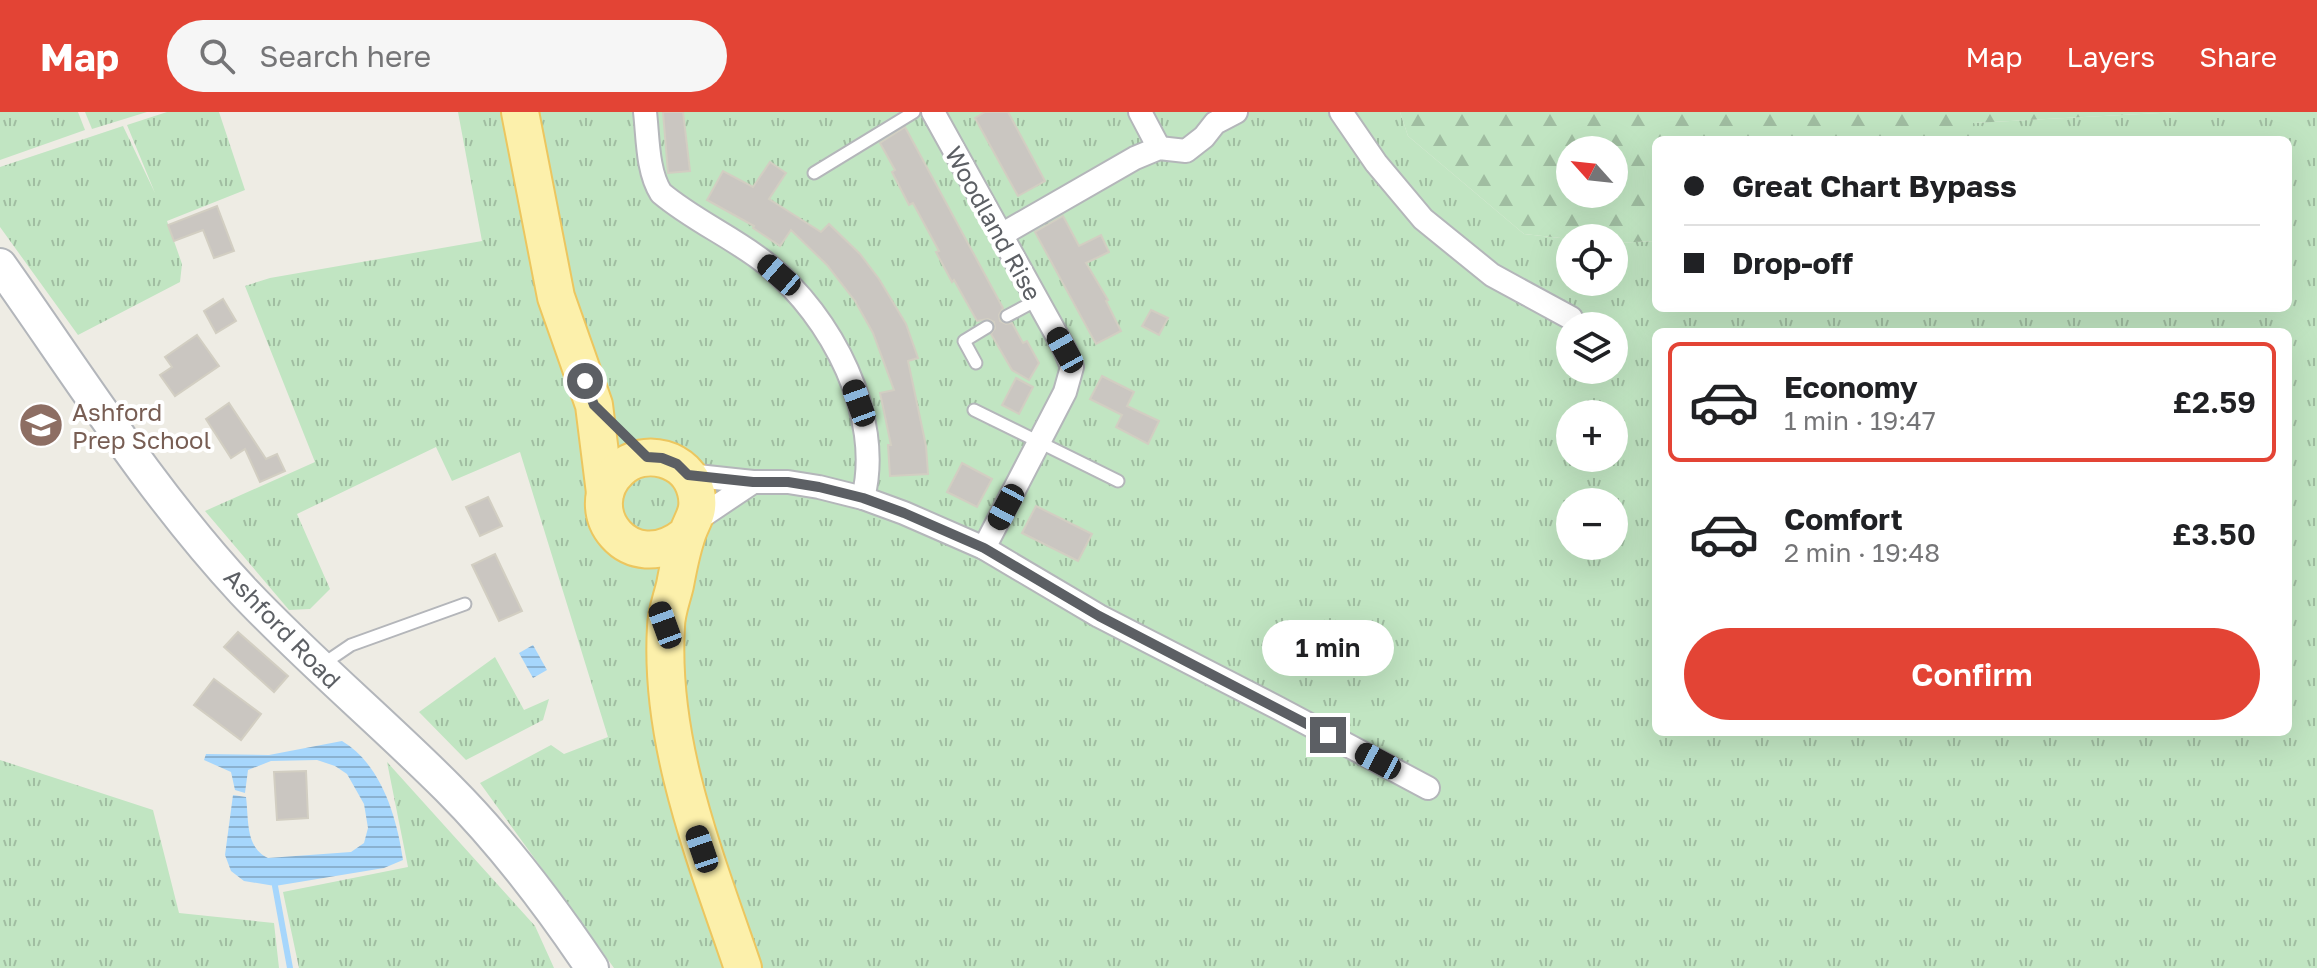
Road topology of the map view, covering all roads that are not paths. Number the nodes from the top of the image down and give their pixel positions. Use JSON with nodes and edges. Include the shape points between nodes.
{"nodes":[{"id":1,"x":520,"y":112,"type":"edge"},
{"id":2,"x":645,"y":112,"type":"edge"},
{"id":3,"x":914,"y":112,"type":"edge"},
{"id":4,"x":933,"y":112,"type":"edge"},
{"id":5,"x":1140,"y":112,"type":"edge"},
{"id":6,"x":1236,"y":112,"type":"edge"},
{"id":7,"x":1341,"y":112,"type":"edge"},
{"id":8,"x":1159,"y":148,"type":"junction"},
{"id":9,"x":814,"y":173,"type":"dead end"},
{"id":10,"x":1001,"y":235,"type":"junction"},
{"id":11,"x":0,"y":265,"type":"edge"},
{"id":12,"x":1037,"y":300,"type":"junction"},
{"id":13,"x":1560,"y":312,"type":"edge"},
{"id":14,"x":1007,"y":316,"type":"dead end"},
{"id":15,"x":987,"y":327,"type":"dead end"},
{"id":16,"x":976,"y":363,"type":"dead end"},
{"id":17,"x":594,"y":405,"type":"junction"},
{"id":18,"x":974,"y":410,"type":"dead end"},
{"id":19,"x":1040,"y":441,"type":"junction"},
{"id":20,"x":647,"y":457,"type":"junction"},
{"id":21,"x":688,"y":475,"type":"junction"},
{"id":22,"x":1118,"y":481,"type":"dead end"},
{"id":23,"x":753,"y":482,"type":"junction"},
{"id":24,"x":605,"y":493,"type":"junction"},
{"id":25,"x":863,"y":498,"type":"junction"},
{"id":26,"x":690,"y":528,"type":"junction"},
{"id":27,"x":627,"y":545,"type":"junction"},
{"id":28,"x":984,"y":548,"type":"junction"},
{"id":29,"x":465,"y":604,"type":"dead end"},
{"id":30,"x":665,"y":625,"type":"junction"},
{"id":31,"x":319,"y":667,"type":"junction"},
{"id":32,"x":1428,"y":788,"type":"dead end"},
{"id":33,"x":592,"y":968,"type":"edge"},
{"id":34,"x":743,"y":968,"type":"edge"}],
"edges":[{"from":1,"to":17,"type":"main road","via":[[556,297]]},
{"from":2,"to":25,"type":"street","via":[[656,186],[766,263],[820,320],[859,403],[869,464]]},
{"from":3,"to":9,"type":"lane"},
{"from":4,"to":10,"type":"street","name":"Woodland Rise"},
{"from":5,"to":8,"type":"street"},
{"from":6,"to":8,"type":"street","via":[[1215,123],[1186,151]]},
{"from":7,"to":13,"type":"street","via":[[1423,219],[1492,275]]},
{"from":8,"to":10,"type":"street"},
{"from":10,"to":12,"type":"street","name":"Woodland Rise"},
{"from":11,"to":31,"type":"street","name":"Ashford Road","via":[[188,525],[242,590]]},
{"from":12,"to":14,"type":"lane"},
{"from":12,"to":19,"type":"street","name":"Woodland Rise","via":[[1072,367]]},
{"from":15,"to":16,"type":"lane","via":[[964,341]]},
{"from":17,"to":20,"type":"main road"},
{"from":17,"to":24,"type":"main road"},
{"from":18,"to":19,"type":"lane"},
{"from":19,"to":22,"type":"lane"},
{"from":19,"to":28,"type":"street","name":"Woodland Rise"},
{"from":20,"to":21,"type":"main road","via":[[677,464]]},
{"from":20,"to":24,"type":"main road","via":[[620,468]]},
{"from":21,"to":23,"type":"street"},
{"from":21,"to":26,"type":"main road","via":[[698,505]]},
{"from":23,"to":25,"type":"street","via":[[788,482]]},
{"from":23,"to":26,"type":"street"},
{"from":24,"to":27,"type":"main road","via":[[608,523]]},
{"from":25,"to":28,"type":"street"},
{"from":26,"to":27,"type":"main road","via":[[674,545],[658,551]]},
{"from":26,"to":30,"type":"main road"},
{"from":27,"to":30,"type":"main road","via":[[643,568]]},
{"from":28,"to":32,"type":"street","via":[[1099,616]]},
{"from":29,"to":31,"type":"lane","via":[[351,645]]},
{"from":30,"to":34,"type":"main road","via":[[673,738],[692,819]]},
{"from":31,"to":33,"type":"street","name":"Ashford Road","via":[[449,789],[505,850]]}]}
